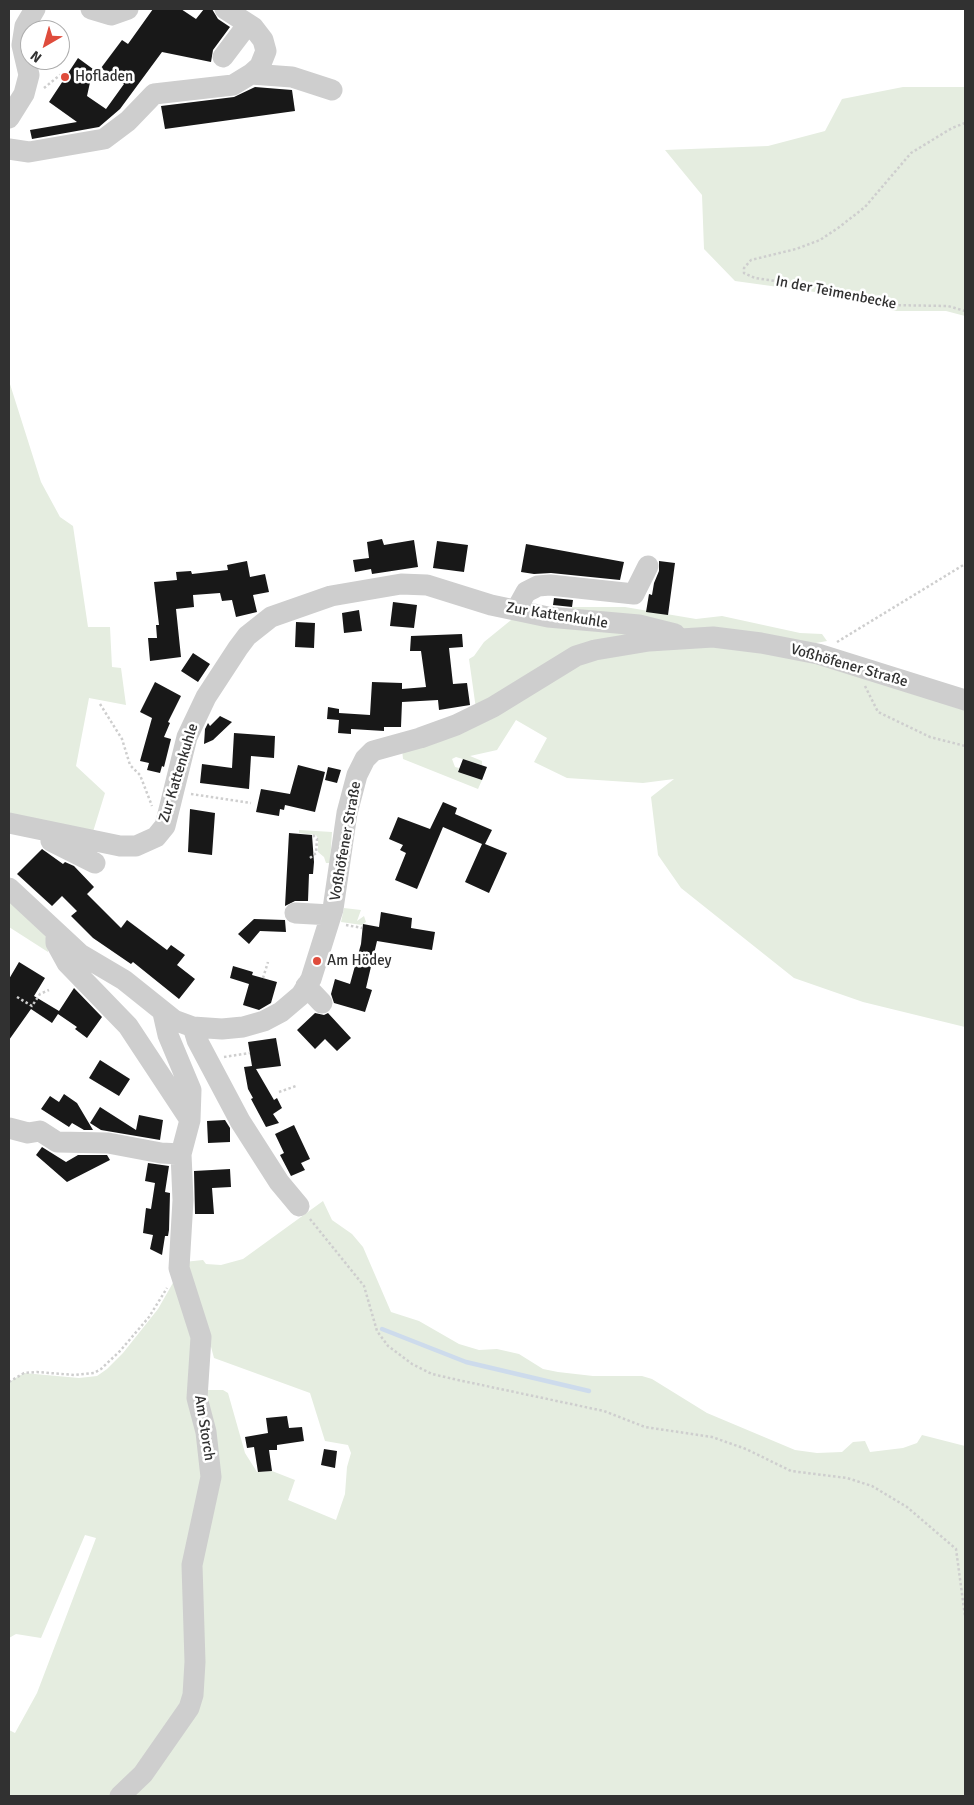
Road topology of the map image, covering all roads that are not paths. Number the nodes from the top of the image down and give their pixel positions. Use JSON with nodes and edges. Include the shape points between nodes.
{"nodes":[{"id":1,"x":35,"y":9,"type":"edge"},
{"id":2,"x":91,"y":9,"type":"edge"},
{"id":3,"x":128,"y":9,"type":"edge"},
{"id":4,"x":225,"y":9,"type":"edge"},
{"id":5,"x":248,"y":24,"type":"junction"},
{"id":6,"x":223,"y":57,"type":"dead end"},
{"id":7,"x":251,"y":74,"type":"junction"},
{"id":8,"x":332,"y":90,"type":"dead end"},
{"id":9,"x":9,"y":118,"type":"edge"},
{"id":10,"x":9,"y":149,"type":"edge"},
{"id":11,"x":648,"y":566,"type":"dead end"},
{"id":12,"x":516,"y":610,"type":"junction"},
{"id":13,"x":685,"y":637,"type":"junction"},
{"id":14,"x":965,"y":700,"type":"edge"},
{"id":15,"x":11,"y":823,"type":"edge"},
{"id":16,"x":95,"y":863,"type":"dead end"},
{"id":17,"x":9,"y":888,"type":"edge"},
{"id":18,"x":295,"y":913,"type":"dead end"},
{"id":19,"x":332,"y":915,"type":"junction"},
{"id":20,"x":57,"y":933,"type":"junction"},
{"id":21,"x":306,"y":986,"type":"junction"},
{"id":22,"x":322,"y":1003,"type":"dead end"},
{"id":23,"x":163,"y":1013,"type":"junction"},
{"id":24,"x":193,"y":1026,"type":"junction"},
{"id":25,"x":190,"y":1120,"type":"junction"},
{"id":26,"x":9,"y":1128,"type":"edge"},
{"id":27,"x":181,"y":1154,"type":"junction"},
{"id":28,"x":299,"y":1206,"type":"road end"},
{"id":29,"x":120,"y":1796,"type":"edge"}],
"edges":[{"from":1,"to":9,"type":"street","via":[[25,26],[22,45],[28,75],[24,94]]},
{"from":2,"to":3,"type":"street","via":[[111,15]]},
{"from":4,"to":5,"type":"street"},
{"from":5,"to":6,"type":"street"},
{"from":5,"to":7,"type":"street","via":[[264,40],[266,51],[260,66]]},
{"from":7,"to":8,"type":"street","via":[[292,76]]},
{"from":7,"to":10,"type":"street","via":[[233,85],[154,94],[128,121],[104,139],[29,152]]},
{"from":11,"to":12,"type":"street","via":[[634,594],[538,586],[526,592]]},
{"from":12,"to":13,"type":"street","name":"Zur Kattenkuhle","via":[[548,617],[639,625]]},
{"from":12,"to":15,"type":"street","name":"Zur Kattenkuhle","via":[[427,585],[365,580],[331,596],[288,609],[261,623],[247,636],[198,713],[183,750],[165,826],[156,837],[136,846],[120,846]]},
{"from":13,"to":14,"type":"street","name":"Voßhöfener Straße","via":[[713,637],[818,654]]},
{"from":13,"to":19,"type":"street","name":"Voßhöfener Straße","via":[[595,650],[576,656],[494,707],[456,725],[374,751],[365,759],[357,775]]},
{"from":15,"to":16,"type":"street"},
{"from":17,"to":20,"type":"street","name":"Voßhöfener Straße"},
{"from":18,"to":19,"type":"street"},
{"from":19,"to":21,"type":"street","name":"Voßhöfener Straße"},
{"from":20,"to":23,"type":"street","name":"Voßhöfener Straße","via":[[80,954],[124,980]]},
{"from":20,"to":25,"type":"street","via":[[56,942],[67,963],[128,1026]]},
{"from":21,"to":22,"type":"street"},
{"from":21,"to":24,"type":"street","name":"Voßhöfener Straße","via":[[291,1005],[264,1021],[222,1029]]},
{"from":23,"to":24,"type":"street","name":"Voßhöfener Straße"},
{"from":23,"to":25,"type":"street","name":"Am Storch","via":[[168,1035],[191,1090]]},
{"from":24,"to":28,"type":"street","via":[[197,1040],[240,1121],[279,1182]]},
{"from":25,"to":27,"type":"street","name":"Am Storch"},
{"from":26,"to":27,"type":"street","via":[[28,1133],[40,1131],[57,1142],[108,1142]]},
{"from":27,"to":29,"type":"street","name":"Am Storch","via":[[183,1200],[178,1268],[202,1337],[197,1398],[206,1432],[211,1477],[192,1565],[193,1695],[189,1708],[143,1774]]}]}
